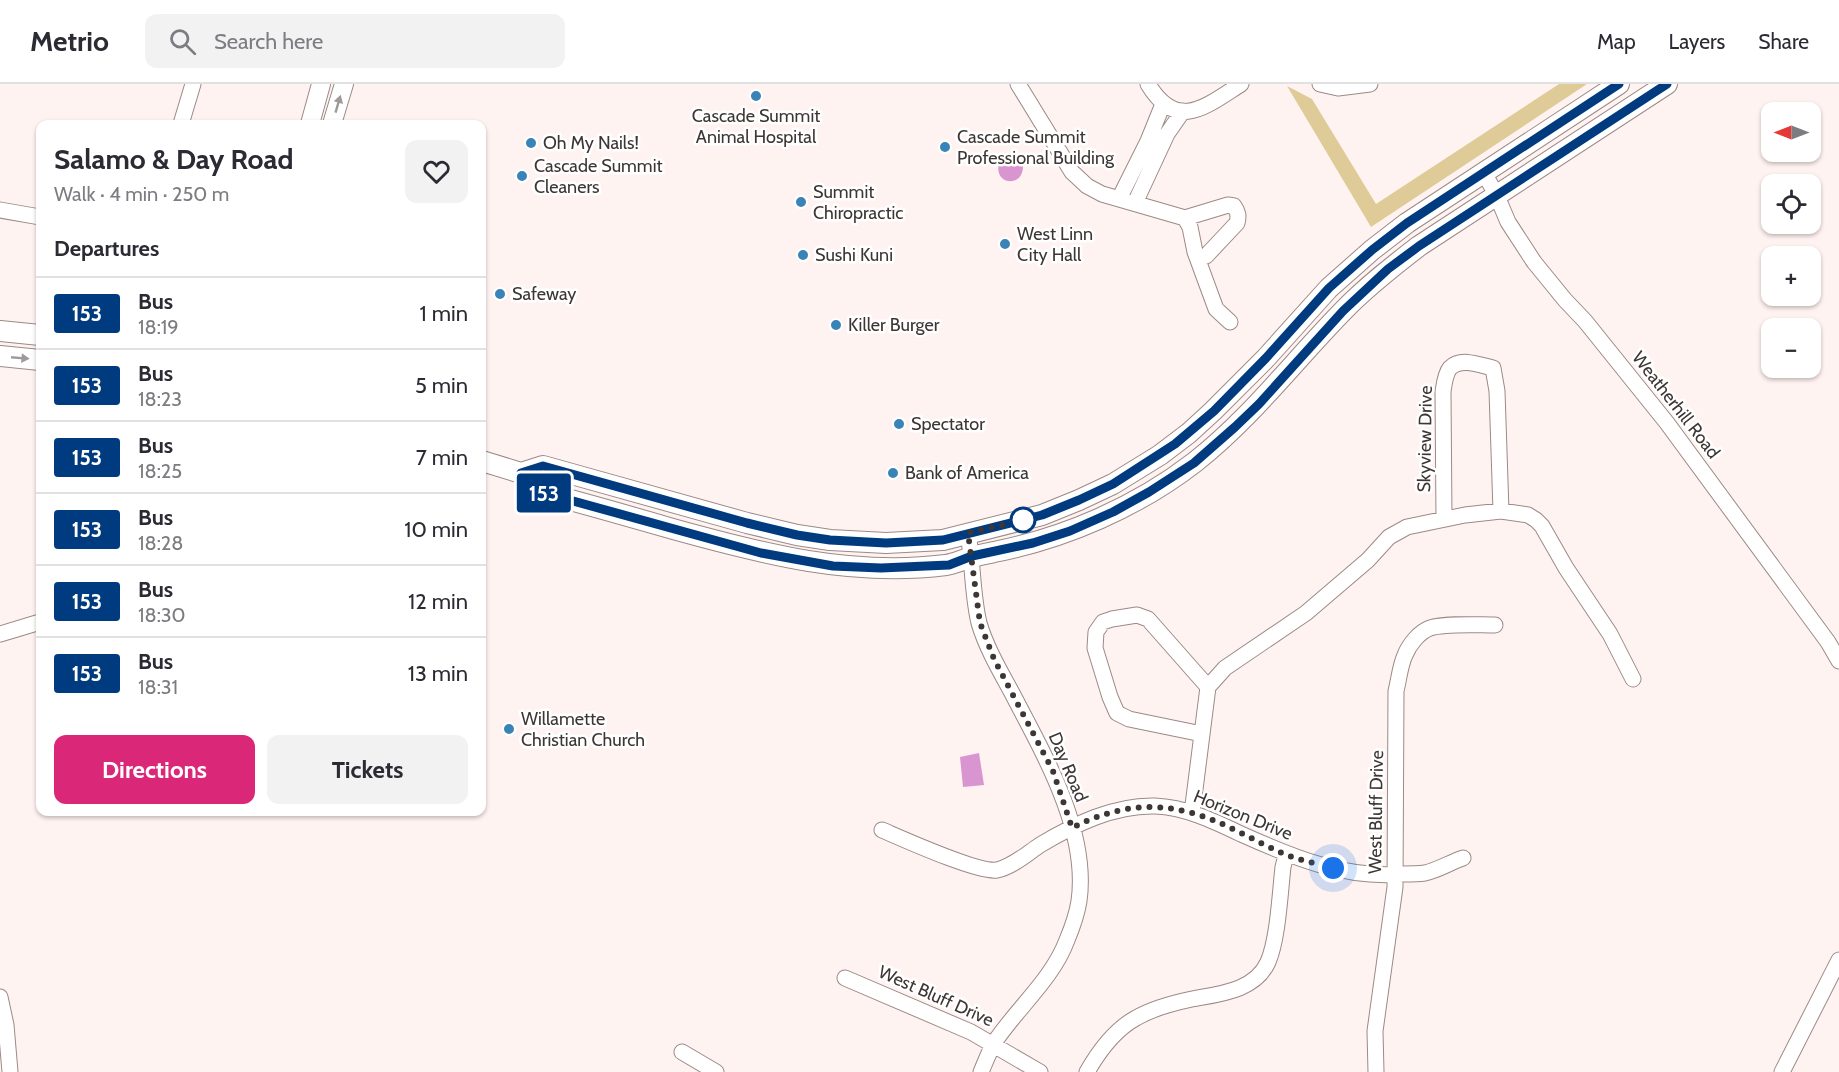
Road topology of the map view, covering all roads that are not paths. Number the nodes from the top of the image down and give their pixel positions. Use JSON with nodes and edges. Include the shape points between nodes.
{"nodes":[{"id":1,"x":193,"y":84,"type":"edge"},
{"id":2,"x":321,"y":84,"type":"edge"},
{"id":3,"x":344,"y":84,"type":"edge"},
{"id":4,"x":1018,"y":84,"type":"edge"},
{"id":5,"x":1148,"y":84,"type":"edge"},
{"id":6,"x":1241,"y":84,"type":"edge"},
{"id":7,"x":1320,"y":84,"type":"edge"},
{"id":8,"x":1370,"y":84,"type":"edge"},
{"id":9,"x":1619,"y":84,"type":"edge"},
{"id":10,"x":1667,"y":84,"type":"edge"},
{"id":11,"x":1163,"y":104,"type":"junction"},
{"id":12,"x":1183,"y":111,"type":"junction"},
{"id":13,"x":182,"y":120,"type":"edge"},
{"id":14,"x":311,"y":120,"type":"edge"},
{"id":15,"x":333,"y":120,"type":"edge"},
{"id":16,"x":1484,"y":173,"type":"junction"},
{"id":17,"x":1497,"y":196,"type":"junction"},
{"id":18,"x":1119,"y":199,"type":"junction"},
{"id":19,"x":1136,"y":203,"type":"junction"},
{"id":20,"x":0,"y":210,"type":"edge"},
{"id":21,"x":36,"y":216,"type":"edge"},
{"id":22,"x":1185,"y":218,"type":"junction"},
{"id":23,"x":1198,"y":259,"type":"junction"},
{"id":24,"x":1230,"y":322,"type":"dead end"},
{"id":25,"x":0,"y":331,"type":"edge"},
{"id":26,"x":36,"y":334,"type":"edge"},
{"id":27,"x":0,"y":356,"type":"edge"},
{"id":28,"x":36,"y":360,"type":"edge"},
{"id":29,"x":486,"y":462,"type":"edge"},
{"id":30,"x":521,"y":473,"type":"junction"},
{"id":31,"x":1501,"y":511,"type":"junction"},
{"id":32,"x":1444,"y":519,"type":"junction"},
{"id":33,"x":968,"y":533,"type":"junction"},
{"id":34,"x":972,"y":556,"type":"junction"},
{"id":35,"x":36,"y":622,"type":"edge"},
{"id":36,"x":1495,"y":625,"type":"dead end"},
{"id":37,"x":0,"y":634,"type":"edge"},
{"id":38,"x":1839,"y":661,"type":"edge"},
{"id":39,"x":1633,"y":679,"type":"dead end"},
{"id":40,"x":1208,"y":687,"type":"junction"},
{"id":41,"x":1202,"y":734,"type":"junction"},
{"id":42,"x":1192,"y":813,"type":"junction"},
{"id":43,"x":1072,"y":828,"type":"junction"},
{"id":44,"x":882,"y":830,"type":"dead end"},
{"id":45,"x":1286,"y":855,"type":"junction"},
{"id":46,"x":1463,"y":858,"type":"dead end"},
{"id":47,"x":1395,"y":875,"type":"junction"},
{"id":48,"x":1839,"y":960,"type":"edge"},
{"id":49,"x":845,"y":978,"type":"dead end"},
{"id":50,"x":0,"y":997,"type":"edge"},
{"id":51,"x":994,"y":1044,"type":"junction"},
{"id":52,"x":682,"y":1052,"type":"dead end"},
{"id":53,"x":10,"y":1072,"type":"edge"},
{"id":54,"x":716,"y":1072,"type":"edge"},
{"id":55,"x":981,"y":1072,"type":"edge"},
{"id":56,"x":1040,"y":1072,"type":"edge"},
{"id":57,"x":1087,"y":1072,"type":"edge"},
{"id":58,"x":1376,"y":1072,"type":"edge"},
{"id":59,"x":1782,"y":1072,"type":"edge"}],
"edges":[{"from":1,"to":13,"type":"street"},
{"from":2,"to":14,"type":"street"},
{"from":15,"to":3,"type":"street","one_way":true},
{"from":4,"to":18,"type":"street","via":[[1072,172],[1087,186]]},
{"from":5,"to":11,"type":"street"},
{"from":6,"to":12,"type":"street","via":[[1200,108]]},
{"from":7,"to":8,"type":"street","via":[[1338,88]]},
{"from":9,"to":16,"type":"main road"},
{"from":10,"to":17,"type":"main road"},
{"from":11,"to":12,"type":"street"},
{"from":11,"to":18,"type":"street"},
{"from":12,"to":19,"type":"street","via":[[1167,134]]},
{"from":16,"to":17,"type":"street","name":"Weatherhill Road"},
{"from":16,"to":33,"type":"main road","via":[[1407,223],[1355,264],[1214,411],[1160,455],[1079,500],[1022,521]]},
{"from":17,"to":34,"type":"main road","via":[[1388,269],[1343,311],[1259,404],[1194,463],[1113,512],[1070,531]]},
{"from":17,"to":38,"type":"street","name":"Weatherhill Road","via":[[1508,222],[1534,262],[1667,423]]},
{"from":18,"to":19,"type":"street"},
{"from":19,"to":22,"type":"street"},
{"from":20,"to":21,"type":"street"},
{"from":22,"to":23,"type":"street"},
{"from":22,"to":23,"type":"street","via":[[1228,205],[1238,212],[1238,223],[1206,256]]},
{"from":23,"to":24,"type":"street","via":[[1216,309]]},
{"from":25,"to":26,"type":"main road"},
{"from":27,"to":28,"type":"main road","one_way":true},
{"from":29,"to":30,"type":"main road"},
{"from":30,"to":33,"type":"main road","via":[[543,466],[755,525],[830,540],[917,542]]},
{"from":30,"to":34,"type":"main road","via":[[537,491],[804,562],[905,568],[949,565]]},
{"from":31,"to":32,"type":"street"},
{"from":31,"to":32,"type":"street","name":"Skyview Drive","via":[[1493,368],[1462,362],[1450,368],[1443,392]]},
{"from":31,"to":39,"type":"street","via":[[1528,515],[1542,526],[1610,634]]},
{"from":32,"to":40,"type":"street","via":[[1407,527],[1389,537],[1310,609],[1226,668]]},
{"from":33,"to":34,"type":"street","name":"Day Road"},
{"from":34,"to":43,"type":"street","name":"Day Road","via":[[980,623],[994,659],[1053,771]]},
{"from":35,"to":37,"type":"street"},
{"from":36,"to":47,"type":"street","name":"West Bluff Drive","via":[[1429,628],[1404,656],[1396,691]]},
{"from":40,"to":41,"type":"street"},
{"from":40,"to":41,"type":"street","via":[[1148,619],[1137,615],[1112,619],[1096,632],[1095,648],[1118,713],[1129,719]]},
{"from":41,"to":42,"type":"street"},
{"from":42,"to":43,"type":"street","name":"Horizon Drive","via":[[1156,806],[1131,807],[1095,816]]},
{"from":42,"to":45,"type":"street","name":"Horizon Drive"},
{"from":43,"to":44,"type":"street","name":"Horizon Drive","via":[[996,870],[973,866]]},
{"from":43,"to":51,"type":"street","name":"Day Road","via":[[1078,854],[1079,900],[1068,939],[1060,958]]},
{"from":45,"to":47,"type":"street","name":"Horizon Drive","via":[[1363,874]]},
{"from":45,"to":57,"type":"street","via":[[1273,948],[1267,965],[1256,977],[1239,989],[1156,1008],[1137,1017],[1109,1040]]},
{"from":46,"to":47,"type":"street","name":"Horizon Drive","via":[[1425,873]]},
{"from":47,"to":58,"type":"street","name":"West Bluff Drive","via":[[1375,1031]]},
{"from":48,"to":59,"type":"street"},
{"from":49,"to":51,"type":"street","name":"West Bluff Drive"},
{"from":50,"to":53,"type":"street"},
{"from":51,"to":55,"type":"street","name":"Day Road"},
{"from":51,"to":56,"type":"street","name":"West Bluff Drive"},
{"from":52,"to":54,"type":"street"}]}
